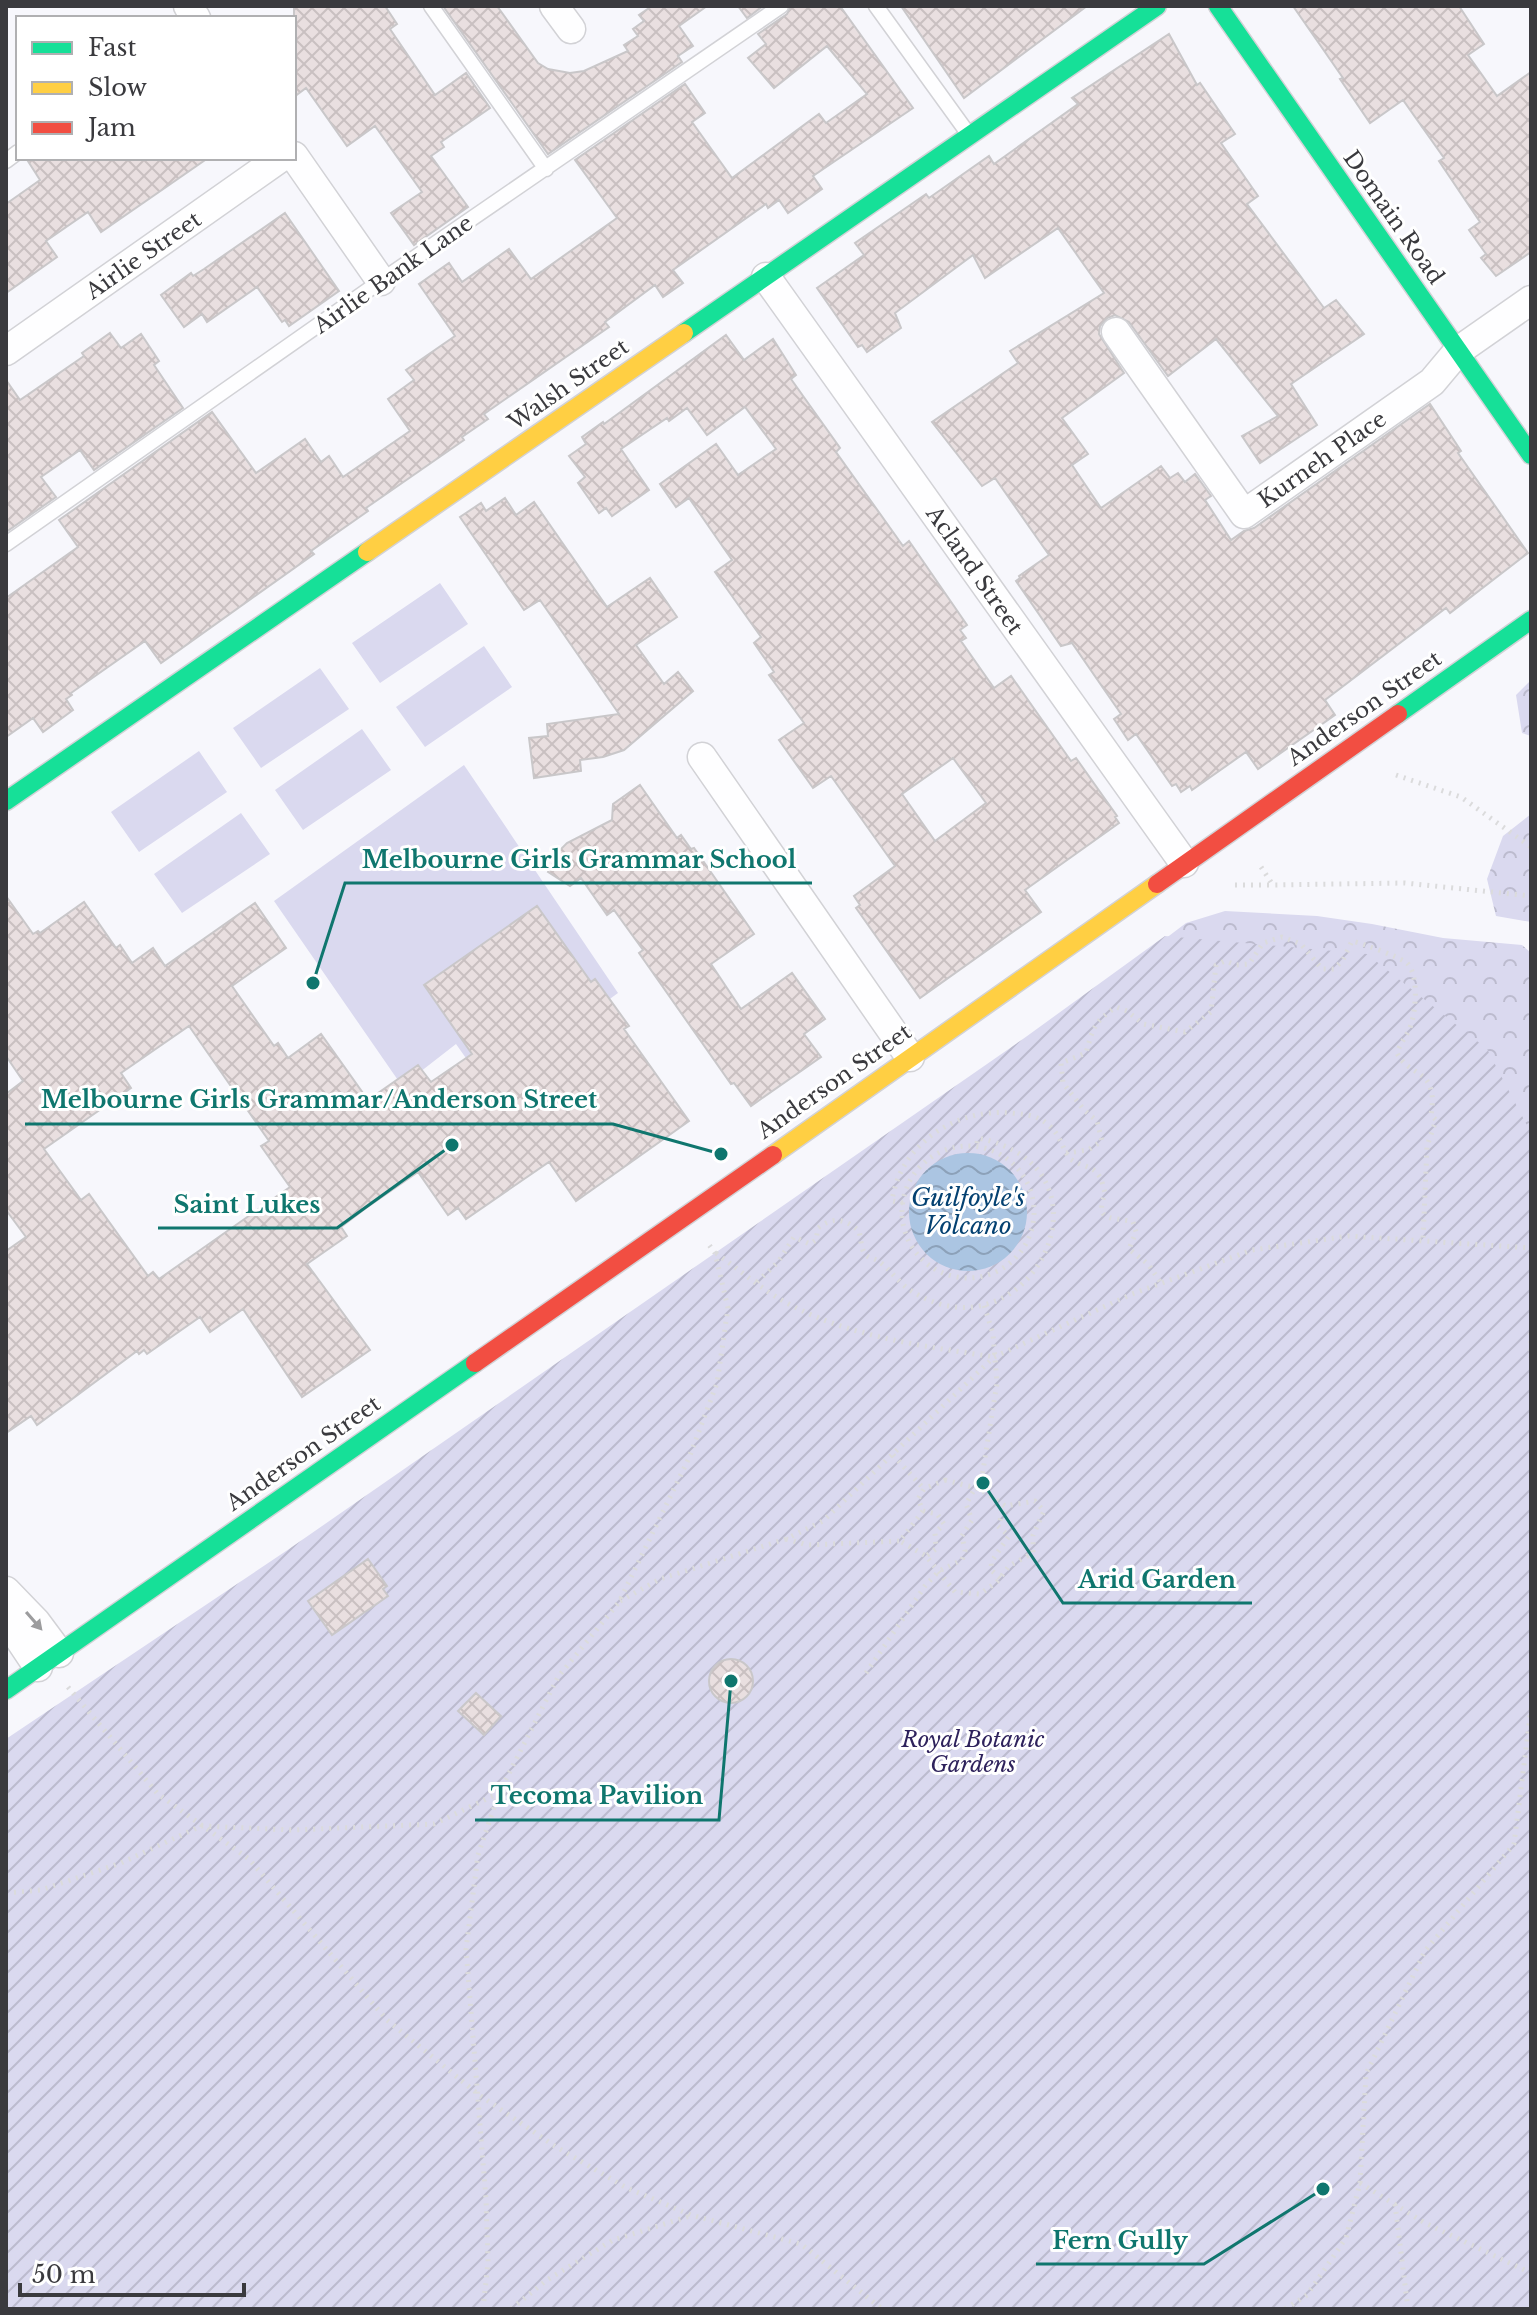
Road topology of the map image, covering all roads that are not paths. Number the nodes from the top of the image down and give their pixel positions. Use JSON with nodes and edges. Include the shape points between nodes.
{"nodes":[{"id":1,"x":431,"y":6,"type":"edge"},
{"id":2,"x":554,"y":6,"type":"edge"},
{"id":3,"x":781,"y":6,"type":"edge"},
{"id":4,"x":876,"y":6,"type":"edge"},
{"id":5,"x":1157,"y":6,"type":"edge"},
{"id":6,"x":1218,"y":6,"type":"edge"},
{"id":7,"x":571,"y":29,"type":"dead end"},
{"id":8,"x":970,"y":136,"type":"junction"},
{"id":9,"x":296,"y":159,"type":"edge"},
{"id":10,"x":277,"y":160,"type":"edge"},
{"id":11,"x":546,"y":169,"type":"junction"},
{"id":12,"x":766,"y":277,"type":"junction"},
{"id":13,"x":381,"y":281,"type":"junction"},
{"id":14,"x":1531,"y":300,"type":"edge"},
{"id":15,"x":1116,"y":332,"type":"dead end"},
{"id":16,"x":6,"y":351,"type":"edge"},
{"id":17,"x":1458,"y":351,"type":"junction"},
{"id":18,"x":1531,"y":455,"type":"edge"},
{"id":19,"x":6,"y":544,"type":"edge"},
{"id":20,"x":1531,"y":620,"type":"edge"},
{"id":21,"x":702,"y":757,"type":"dead end"},
{"id":22,"x":6,"y":801,"type":"edge"},
{"id":23,"x":1184,"y":863,"type":"junction"},
{"id":24,"x":910,"y":1057,"type":"junction"},
{"id":25,"x":6,"y":1591,"type":"edge"},
{"id":26,"x":6,"y":1619,"type":"edge"},
{"id":27,"x":48,"y":1660,"type":"junction"},
{"id":28,"x":6,"y":1690,"type":"edge"}],
"edges":[{"from":1,"to":11,"type":"lane"},
{"from":2,"to":7,"type":"street"},
{"from":3,"to":11,"type":"lane","name":"Airlie Bank Lane"},
{"from":4,"to":8,"type":"lane"},
{"from":5,"to":8,"type":"street","name":"Walsh Street"},
{"from":6,"to":17,"type":"street","name":"Domain Road"},
{"from":8,"to":12,"type":"street","name":"Walsh Street"},
{"from":9,"to":13,"type":"street"},
{"from":10,"to":16,"type":"street","name":"Airlie Street"},
{"from":11,"to":13,"type":"lane","name":"Airlie Bank Lane"},
{"from":12,"to":22,"type":"street","name":"Walsh Street"},
{"from":12,"to":23,"type":"street","name":"Acland Street"},
{"from":13,"to":19,"type":"lane","name":"Airlie Bank Lane"},
{"from":14,"to":17,"type":"street"},
{"from":15,"to":17,"type":"street","name":"Kurneh Place","via":[[1244,514],[1432,382]]},
{"from":17,"to":18,"type":"street","name":"Domain Road"},
{"from":20,"to":23,"type":"street","name":"Anderson Street"},
{"from":21,"to":24,"type":"street"},
{"from":23,"to":24,"type":"street","name":"Anderson Street"},
{"from":24,"to":27,"type":"street","name":"Anderson Street"},
{"from":25,"to":27,"type":"street","one_way":true,"via":[[36,1622]]},
{"from":26,"to":27,"type":"street"},
{"from":27,"to":28,"type":"street","name":"Anderson Street"}]}
